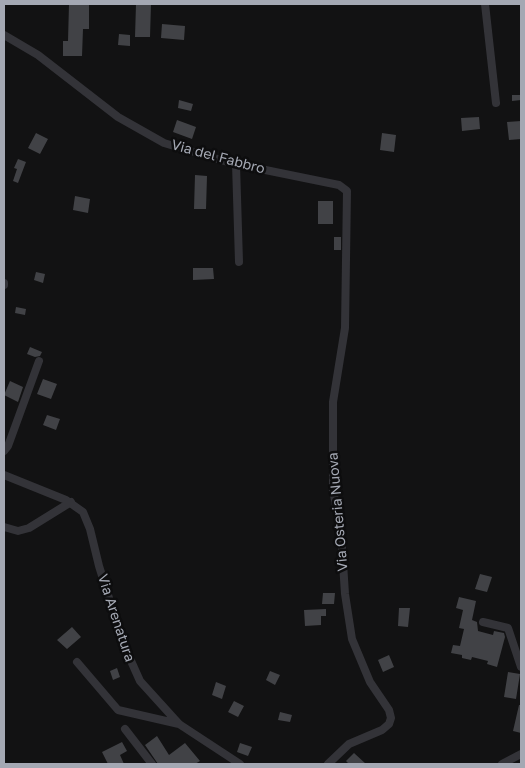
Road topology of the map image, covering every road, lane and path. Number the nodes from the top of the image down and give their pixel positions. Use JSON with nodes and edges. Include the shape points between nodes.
{"nodes":[{"id":1,"x":485,"y":4,"type":"edge"},
{"id":2,"x":4,"y":35,"type":"edge"},
{"id":3,"x":496,"y":102,"type":"dead end"},
{"id":4,"x":236,"y":164,"type":"junction"},
{"id":5,"x":344,"y":188,"type":"joint"},
{"id":6,"x":239,"y":262,"type":"dead end"},
{"id":7,"x":39,"y":361,"type":"dead end"},
{"id":8,"x":4,"y":451,"type":"edge"},
{"id":9,"x":4,"y":475,"type":"edge"},
{"id":10,"x":71,"y":502,"type":"junction"},
{"id":11,"x":4,"y":527,"type":"edge"},
{"id":12,"x":483,"y":622,"type":"dead end"},
{"id":13,"x":77,"y":662,"type":"dead end"},
{"id":14,"x":521,"y":667,"type":"edge"},
{"id":15,"x":179,"y":724,"type":"junction"},
{"id":16,"x":125,"y":729,"type":"dead end"},
{"id":17,"x":521,"y":754,"type":"edge"},
{"id":18,"x":152,"y":764,"type":"edge"},
{"id":19,"x":240,"y":764,"type":"edge"},
{"id":20,"x":328,"y":764,"type":"edge"},
{"id":21,"x":502,"y":764,"type":"edge"}],
"edges":[{"from":1,"to":3,"type":"street"},
{"from":2,"to":4,"type":"street","name":"Via del Fabbro","via":[[38,54],[137,129],[176,148]]},
{"from":4,"to":5,"type":"street","name":"Via del Fabbro"},
{"from":4,"to":6,"type":"street"},
{"from":5,"to":20,"type":"street","name":"Via Osteria Nuova","via":[[348,195],[345,322],[333,397],[333,490],[341,532],[352,639],[370,682],[391,718],[385,728],[349,744]]},
{"from":7,"to":8,"type":"street"},
{"from":9,"to":10,"type":"street","name":"Via Arenatura"},
{"from":10,"to":11,"type":"street","via":[[29,528],[14,530]]},
{"from":10,"to":15,"type":"street","name":"Via Arenatura","via":[[87,520],[131,663],[144,687]]},
{"from":12,"to":14,"type":"street","via":[[508,628]]},
{"from":13,"to":15,"type":"street","via":[[118,710]]},
{"from":15,"to":19,"type":"street","name":"Via Arenatura"},
{"from":16,"to":18,"type":"street"},
{"from":17,"to":21,"type":"street"}]}
